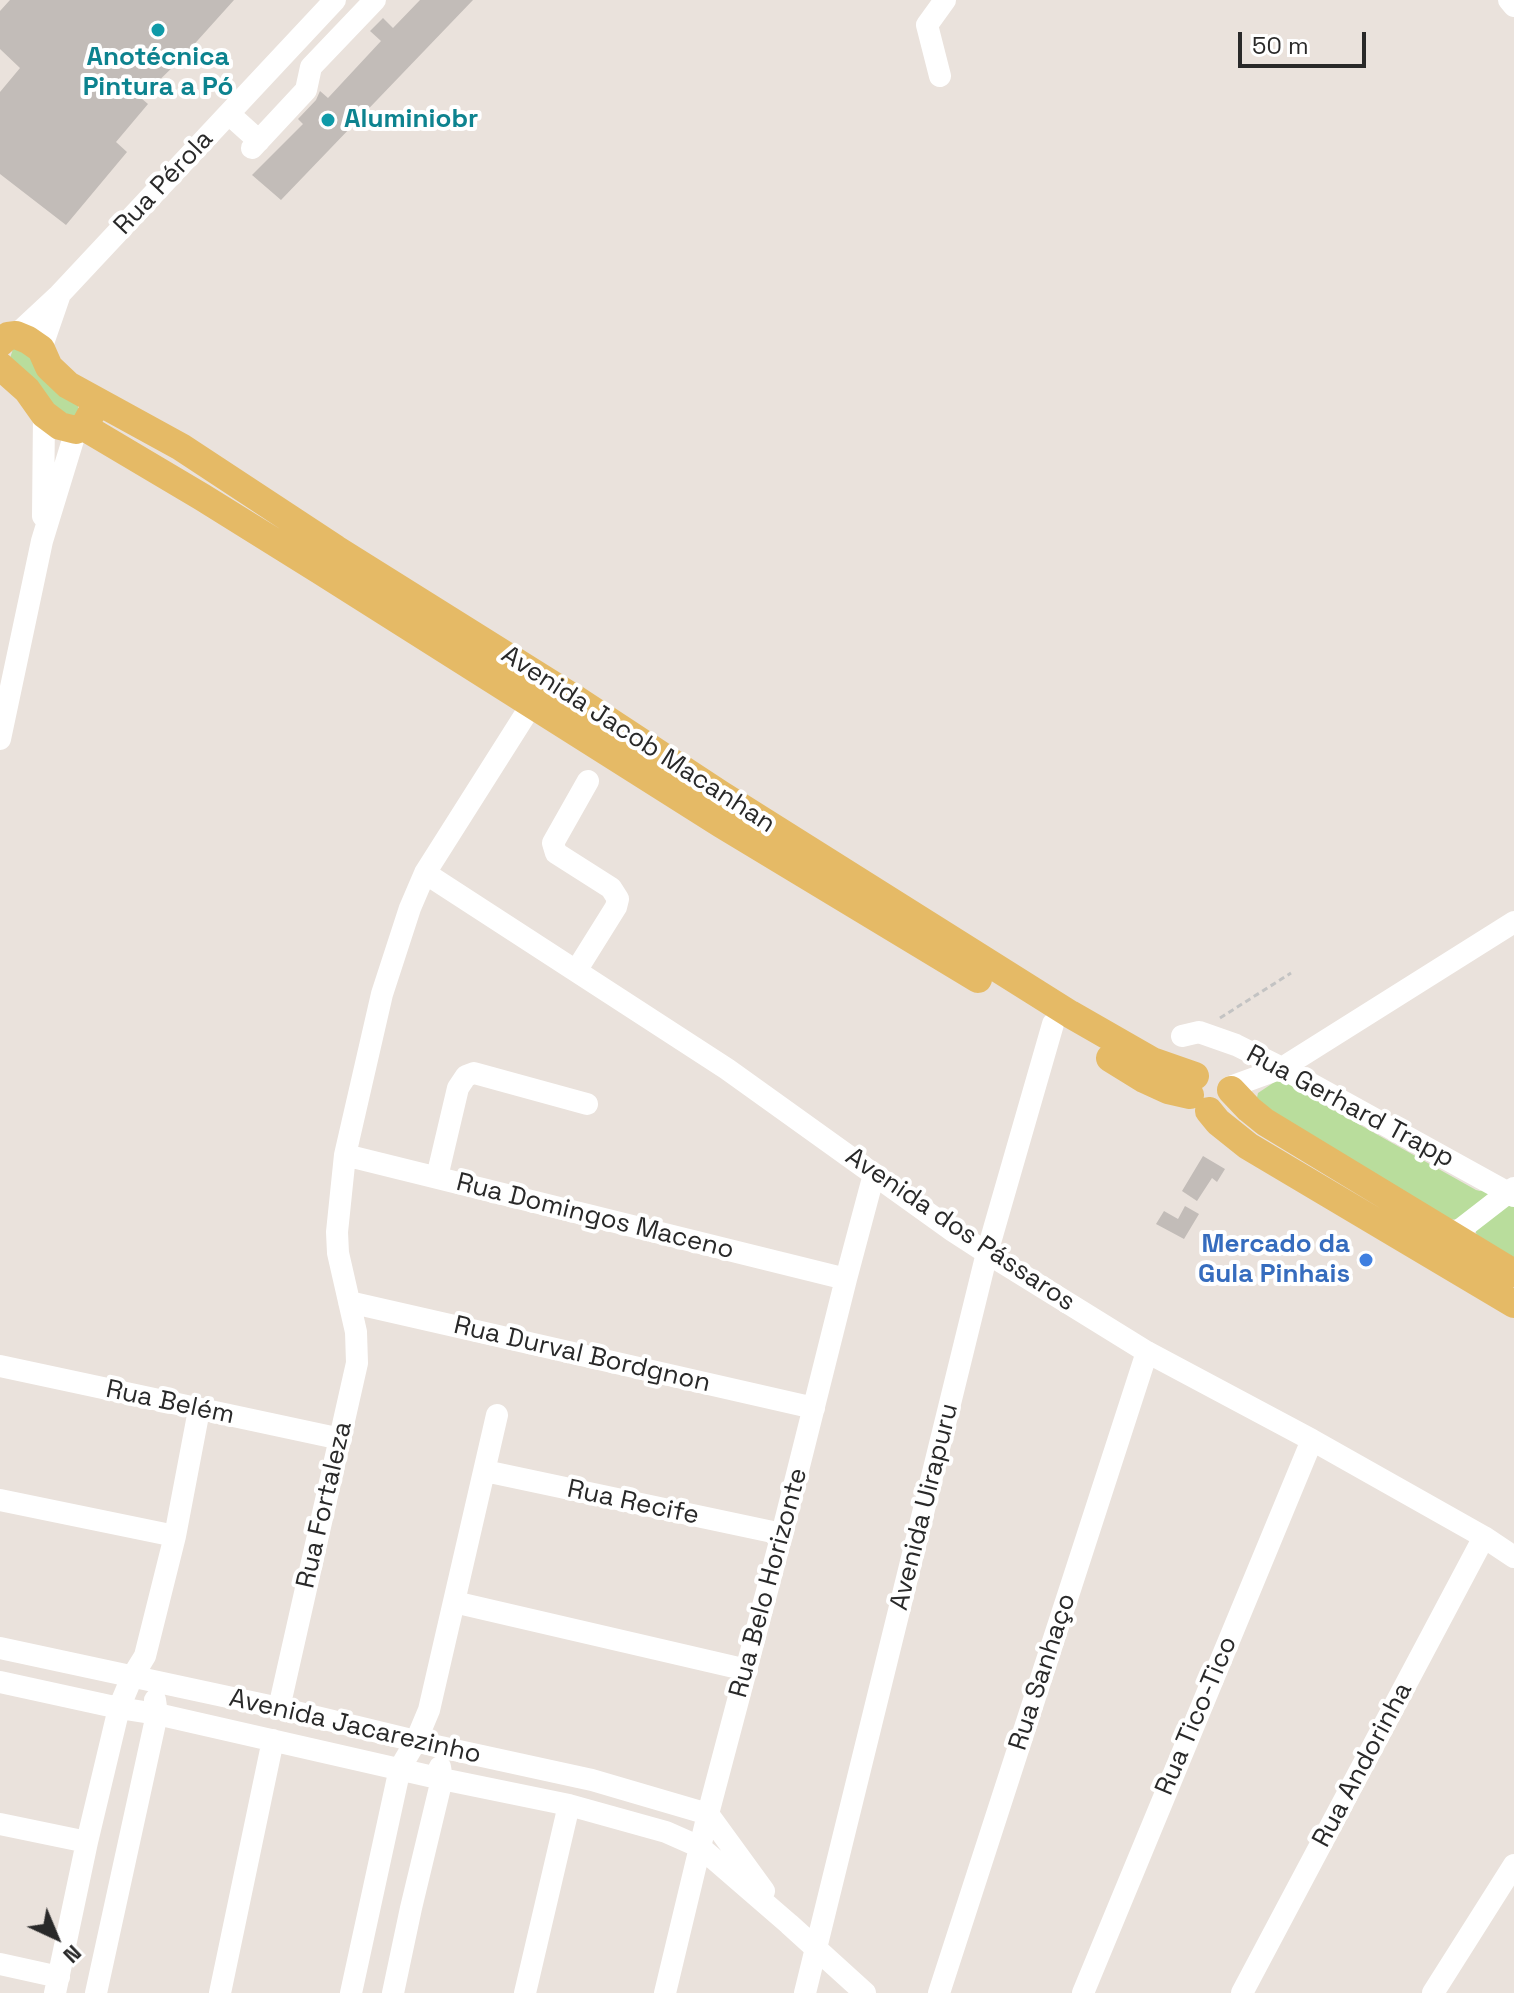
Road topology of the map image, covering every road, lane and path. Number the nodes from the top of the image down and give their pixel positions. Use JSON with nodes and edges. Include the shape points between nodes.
{"nodes":[{"id":1,"x":335,"y":0,"type":"edge"},
{"id":2,"x":375,"y":0,"type":"edge"},
{"id":3,"x":945,"y":0,"type":"edge"},
{"id":4,"x":1509,"y":0,"type":"edge"},
{"id":5,"x":1514,"y":6,"type":"edge"},
{"id":6,"x":940,"y":76,"type":"dead end"},
{"id":7,"x":229,"y":114,"type":"junction"},
{"id":8,"x":59,"y":295,"type":"junction"},
{"id":9,"x":6,"y":337,"type":"edge"},
{"id":10,"x":41,"y":349,"type":"junction"},
{"id":11,"x":0,"y":366,"type":"edge"},
{"id":12,"x":85,"y":394,"type":"junction"},
{"id":13,"x":44,"y":414,"type":"junction"},
{"id":14,"x":80,"y":428,"type":"junction"},
{"id":15,"x":42,"y":541,"type":"junction"},
{"id":16,"x":6,"y":674,"type":"edge"},
{"id":17,"x":532,"y":704,"type":"junction"},
{"id":18,"x":0,"y":739,"type":"edge"},
{"id":19,"x":588,"y":781,"type":"dead end"},
{"id":20,"x":425,"y":873,"type":"junction"},
{"id":21,"x":1514,"y":922,"type":"edge"},
{"id":22,"x":576,"y":971,"type":"junction"},
{"id":23,"x":1291,"y":973,"type":"dead end"},
{"id":24,"x":1053,"y":1024,"type":"junction"},
{"id":25,"x":1191,"y":1034,"type":"joint"},
{"id":26,"x":1282,"y":1068,"type":"junction"},
{"id":27,"x":1230,"y":1088,"type":"junction"},
{"id":28,"x":1198,"y":1094,"type":"junction"},
{"id":29,"x":587,"y":1104,"type":"dead end"},
{"id":30,"x":345,"y":1155,"type":"junction"},
{"id":31,"x":874,"y":1174,"type":"junction"},
{"id":32,"x":437,"y":1177,"type":"junction"},
{"id":33,"x":1512,"y":1192,"type":"edge"},
{"id":34,"x":1445,"y":1247,"type":"junction"},
{"id":35,"x":987,"y":1253,"type":"junction"},
{"id":36,"x":1514,"y":1273,"type":"edge"},
{"id":37,"x":846,"y":1279,"type":"junction"},
{"id":38,"x":349,"y":1302,"type":"junction"},
{"id":39,"x":1514,"y":1304,"type":"edge"},
{"id":40,"x":1147,"y":1352,"type":"junction"},
{"id":41,"x":0,"y":1366,"type":"edge"},
{"id":42,"x":814,"y":1408,"type":"junction"},
{"id":43,"x":199,"y":1410,"type":"junction"},
{"id":44,"x":497,"y":1415,"type":"dead end"},
{"id":45,"x":341,"y":1439,"type":"junction"},
{"id":46,"x":1312,"y":1440,"type":"junction"},
{"id":47,"x":485,"y":1471,"type":"junction"},
{"id":48,"x":0,"y":1500,"type":"edge"},
{"id":49,"x":782,"y":1534,"type":"junction"},
{"id":50,"x":175,"y":1536,"type":"junction"},
{"id":51,"x":1484,"y":1537,"type":"junction"},
{"id":52,"x":1514,"y":1557,"type":"edge"},
{"id":53,"x":454,"y":1602,"type":"junction"},
{"id":54,"x":0,"y":1648,"type":"edge"},
{"id":55,"x":747,"y":1670,"type":"junction"},
{"id":56,"x":142,"y":1679,"type":"junction"},
{"id":57,"x":0,"y":1682,"type":"edge"},
{"id":58,"x":119,"y":1708,"type":"junction"},
{"id":59,"x":279,"y":1708,"type":"junction"},
{"id":60,"x":157,"y":1714,"type":"junction"},
{"id":61,"x":273,"y":1740,"type":"junction"},
{"id":62,"x":426,"y":1744,"type":"junction"},
{"id":63,"x":400,"y":1768,"type":"junction"},
{"id":64,"x":442,"y":1779,"type":"junction"},
{"id":65,"x":569,"y":1805,"type":"junction"},
{"id":66,"x":708,"y":1814,"type":"junction"},
{"id":67,"x":0,"y":1824,"type":"edge"},
{"id":68,"x":87,"y":1842,"type":"junction"},
{"id":69,"x":700,"y":1847,"type":"junction"},
{"id":70,"x":1514,"y":1865,"type":"edge"},
{"id":71,"x":789,"y":1924,"type":"junction"},
{"id":72,"x":816,"y":1949,"type":"junction"},
{"id":73,"x":0,"y":1964,"type":"edge"},
{"id":74,"x":57,"y":1985,"type":"edge"},
{"id":75,"x":96,"y":1993,"type":"edge"},
{"id":76,"x":220,"y":1993,"type":"edge"},
{"id":77,"x":351,"y":1993,"type":"edge"},
{"id":78,"x":393,"y":1993,"type":"edge"},
{"id":79,"x":525,"y":1993,"type":"edge"},
{"id":80,"x":665,"y":1993,"type":"edge"},
{"id":81,"x":805,"y":1993,"type":"edge"},
{"id":82,"x":865,"y":1993,"type":"edge"},
{"id":83,"x":939,"y":1993,"type":"edge"},
{"id":84,"x":1083,"y":1993,"type":"edge"},
{"id":85,"x":1242,"y":1993,"type":"edge"},
{"id":86,"x":1433,"y":1993,"type":"edge"}],
"edges":[{"from":1,"to":7,"type":"street","name":"Rua Pérola"},
{"from":2,"to":7,"type":"street","via":[[311,67],[306,90],[256,145]]},
{"from":3,"to":6,"type":"street","via":[[927,25]]},
{"from":4,"to":5,"type":"street"},
{"from":7,"to":8,"type":"street","name":"Rua Pérola"},
{"from":8,"to":9,"type":"street","name":"Rua Pérola"},
{"from":8,"to":10,"type":"street","name":"Rua Pérola"},
{"from":9,"to":10,"type":"main road","name":"Avenida Jacob Macanhan","via":[[28,340]]},
{"from":10,"to":12,"type":"main road","name":"Avenida Jacob Macanhan","via":[[61,380]]},
{"from":11,"to":13,"type":"main road","name":"Avenida Jacob Macanhan"},
{"from":12,"to":14,"type":"main road","via":[[92,412]]},
{"from":12,"to":28,"type":"main road","name":"Avenida Jacob Macanhan","via":[[181,447]]},
{"from":13,"to":14,"type":"main road","name":"Avenida Jacob Macanhan","via":[[60,426]]},
{"from":13,"to":15,"type":"street"},
{"from":14,"to":15,"type":"street"},
{"from":14,"to":17,"type":"main road","name":"Avenida Jacob Macanhan","via":[[202,497]]},
{"from":15,"to":16,"type":"street"},
{"from":16,"to":18,"type":"street"},
{"from":17,"to":20,"type":"street","name":"Rua Fortaleza"},
{"from":17,"to":24,"type":"main road","name":"Avenida Jacob Macanhan"},
{"from":19,"to":22,"type":"street","via":[[553,843],[556,853],[611,888],[618,899]]},
{"from":20,"to":22,"type":"street","name":"Avenida dos Pássaros"},
{"from":20,"to":30,"type":"street","name":"Rua Fortaleza","via":[[382,994]]},
{"from":21,"to":26,"type":"street"},
{"from":22,"to":31,"type":"street","name":"Avenida dos Pássaros","via":[[727,1069]]},
{"from":23,"to":25,"type":"path"},
{"from":24,"to":28,"type":"main road","name":"Avenida Jacob Macanhan","via":[[1144,1079],[1168,1090]]},
{"from":24,"to":35,"type":"street","name":"Avenida Uirapuru"},
{"from":25,"to":26,"type":"street","name":"Rua Gerhard Trapp","via":[[1236,1045]]},
{"from":26,"to":27,"type":"street"},
{"from":26,"to":33,"type":"street","name":"Rua Gerhard Trapp"},
{"from":27,"to":28,"type":"main road","via":[[1222,1108]]},
{"from":27,"to":28,"type":"main road","via":[[1226,1077],[1208,1070]]},
{"from":27,"to":34,"type":"main road","name":"Avenida Jacob Macanhan","via":[[1265,1122]]},
{"from":28,"to":34,"type":"main road","name":"Avenida Jacob Macanhan","via":[[1218,1122],[1248,1146]]},
{"from":29,"to":32,"type":"street","via":[[474,1073],[466,1076],[458,1088]]},
{"from":30,"to":32,"type":"street","name":"Rua Domingos Maceno"},
{"from":30,"to":38,"type":"street","name":"Rua Fortaleza","via":[[337,1232]]},
{"from":31,"to":35,"type":"street","name":"Avenida dos Pássaros"},
{"from":31,"to":37,"type":"street","name":"Rua Belo Horizonte"},
{"from":32,"to":37,"type":"street","name":"Rua Domingos Maceno"},
{"from":33,"to":34,"type":"street"},
{"from":34,"to":36,"type":"main road","name":"Avenida Jacob Macanhan"},
{"from":34,"to":39,"type":"main road","name":"Avenida Jacob Macanhan"},
{"from":35,"to":40,"type":"street","name":"Avenida dos Pássaros"},
{"from":35,"to":72,"type":"street","name":"Avenida Uirapuru"},
{"from":37,"to":42,"type":"street","name":"Rua Belo Horizonte"},
{"from":38,"to":42,"type":"street","name":"Rua Durval Bordgnon"},
{"from":38,"to":45,"type":"street","name":"Rua Fortaleza","via":[[357,1363]]},
{"from":40,"to":46,"type":"street","name":"Avenida dos Pássaros"},
{"from":40,"to":83,"type":"street","name":"Rua Sanhaço"},
{"from":41,"to":43,"type":"street","name":"Rua Belém"},
{"from":42,"to":49,"type":"street","name":"Rua Belo Horizonte"},
{"from":43,"to":45,"type":"street","name":"Rua Belém"},
{"from":43,"to":50,"type":"street"},
{"from":44,"to":47,"type":"street"},
{"from":45,"to":59,"type":"street","name":"Rua Fortaleza"},
{"from":46,"to":51,"type":"street","name":"Avenida dos Pássaros"},
{"from":46,"to":84,"type":"street","name":"Rua Tico-Tico"},
{"from":47,"to":49,"type":"street","name":"Rua Recife"},
{"from":47,"to":53,"type":"street"},
{"from":48,"to":50,"type":"street"},
{"from":49,"to":55,"type":"street","name":"Rua Belo Horizonte"},
{"from":50,"to":56,"type":"street"},
{"from":51,"to":52,"type":"street","name":"Avenida dos Pássaros"},
{"from":51,"to":85,"type":"street","name":"Rua Andorinha"},
{"from":53,"to":55,"type":"street"},
{"from":53,"to":62,"type":"street"},
{"from":54,"to":56,"type":"street","name":"Avenida Jacarezinho"},
{"from":55,"to":66,"type":"street","name":"Rua Belo Horizonte"},
{"from":56,"to":58,"type":"street"},
{"from":56,"to":59,"type":"street","name":"Avenida Jacarezinho"},
{"from":56,"to":60,"type":"street"},
{"from":57,"to":58,"type":"street","name":"Avenida Jacarezinho"},
{"from":58,"to":60,"type":"street","name":"Avenida Jacarezinho"},
{"from":58,"to":68,"type":"street"},
{"from":59,"to":62,"type":"street","name":"Avenida Jacarezinho"},
{"from":60,"to":61,"type":"street","name":"Avenida Jacarezinho"},
{"from":60,"to":75,"type":"street"},
{"from":61,"to":63,"type":"street","name":"Avenida Jacarezinho"},
{"from":61,"to":76,"type":"street"},
{"from":62,"to":63,"type":"street"},
{"from":62,"to":64,"type":"street"},
{"from":62,"to":66,"type":"street","name":"Avenida Jacarezinho","via":[[592,1780]]},
{"from":63,"to":64,"type":"street","name":"Avenida Jacarezinho"},
{"from":63,"to":77,"type":"street"},
{"from":64,"to":65,"type":"street","name":"Avenida Jacarezinho"},
{"from":64,"to":78,"type":"street"},
{"from":65,"to":69,"type":"street","name":"Avenida Jacarezinho"},
{"from":65,"to":79,"type":"street"},
{"from":66,"to":69,"type":"street","name":"Rua Belo Horizonte"},
{"from":66,"to":71,"type":"street"},
{"from":67,"to":68,"type":"street"},
{"from":68,"to":74,"type":"street"},
{"from":69,"to":71,"type":"street","name":"Avenida Jacarezinho"},
{"from":69,"to":80,"type":"street","name":"Rua Belo Horizonte"},
{"from":70,"to":86,"type":"street"},
{"from":71,"to":72,"type":"street"},
{"from":72,"to":81,"type":"street","name":"Avenida Uirapuru"},
{"from":72,"to":82,"type":"street"},
{"from":73,"to":74,"type":"street"}]}
